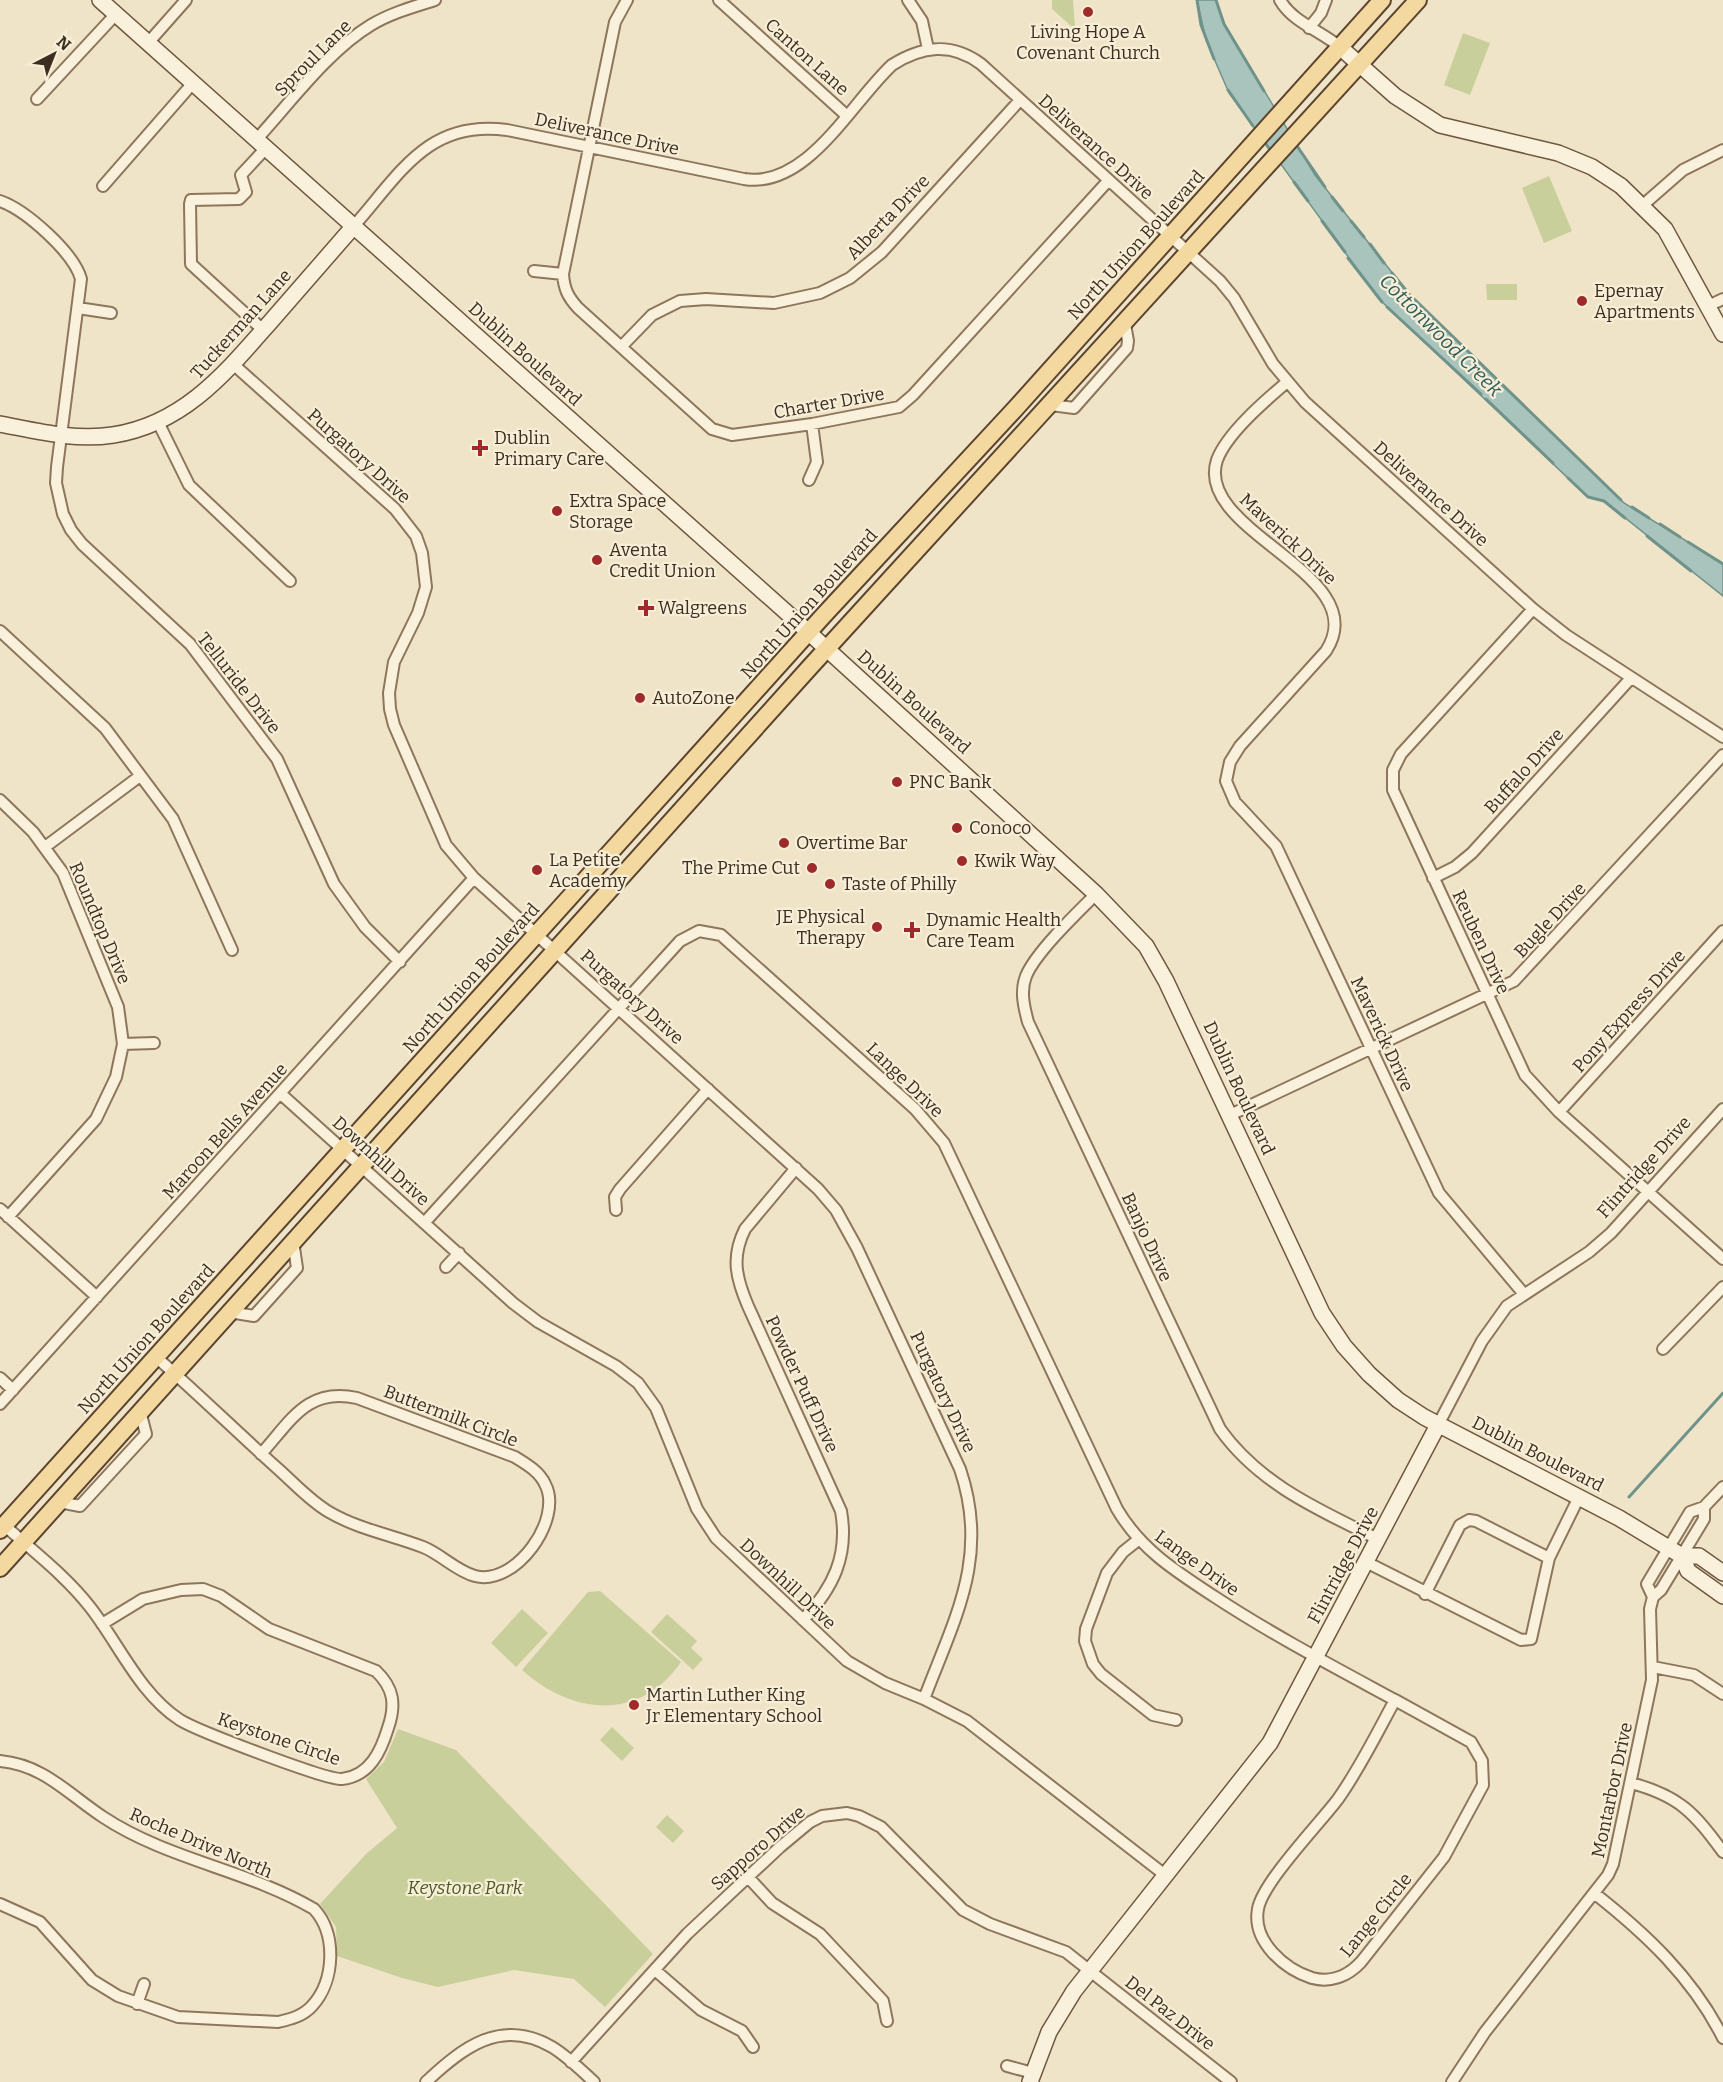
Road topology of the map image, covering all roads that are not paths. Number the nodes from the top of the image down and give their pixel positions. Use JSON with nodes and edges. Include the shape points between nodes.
{"nodes":[{"id":1,"x":100,"y":0,"type":"edge"},
{"id":2,"x":186,"y":0,"type":"edge"},
{"id":3,"x":435,"y":0,"type":"edge"},
{"id":4,"x":627,"y":0,"type":"edge"},
{"id":5,"x":719,"y":0,"type":"edge"},
{"id":6,"x":908,"y":0,"type":"edge"},
{"id":7,"x":1280,"y":0,"type":"edge"},
{"id":8,"x":1326,"y":0,"type":"edge"},
{"id":9,"x":1382,"y":0,"type":"edge"},
{"id":10,"x":1418,"y":0,"type":"edge"},
{"id":11,"x":116,"y":14,"type":"junction"},
{"id":12,"x":1309,"y":27,"type":"junction"},
{"id":13,"x":148,"y":42,"type":"junction"},
{"id":14,"x":1341,"y":48,"type":"junction"},
{"id":15,"x":928,"y":49,"type":"junction"},
{"id":16,"x":1360,"y":65,"type":"junction"},
{"id":17,"x":193,"y":83,"type":"junction"},
{"id":18,"x":37,"y":99,"type":"dead end"},
{"id":19,"x":1020,"y":100,"type":"junction"},
{"id":20,"x":846,"y":115,"type":"junction"},
{"id":21,"x":261,"y":144,"type":"junction"},
{"id":22,"x":589,"y":147,"type":"junction"},
{"id":23,"x":1723,"y":150,"type":"edge"},
{"id":24,"x":1108,"y":181,"type":"junction"},
{"id":25,"x":103,"y":186,"type":"dead end"},
{"id":26,"x":0,"y":201,"type":"edge"},
{"id":27,"x":1643,"y":205,"type":"junction"},
{"id":28,"x":353,"y":227,"type":"junction"},
{"id":29,"x":1170,"y":237,"type":"junction"},
{"id":30,"x":1188,"y":253,"type":"junction"},
{"id":31,"x":534,"y":271,"type":"dead end"},
{"id":32,"x":563,"y":274,"type":"junction"},
{"id":33,"x":1723,"y":299,"type":"edge"},
{"id":34,"x":1708,"y":306,"type":"junction"},
{"id":35,"x":78,"y":308,"type":"junction"},
{"id":36,"x":111,"y":313,"type":"dead end"},
{"id":37,"x":263,"y":330,"type":"junction"},
{"id":38,"x":1723,"y":334,"type":"edge"},
{"id":39,"x":622,"y":346,"type":"junction"},
{"id":40,"x":233,"y":364,"type":"junction"},
{"id":41,"x":1287,"y":382,"type":"junction"},
{"id":42,"x":158,"y":422,"type":"junction"},
{"id":43,"x":0,"y":424,"type":"edge"},
{"id":44,"x":813,"y":424,"type":"junction"},
{"id":45,"x":61,"y":435,"type":"junction"},
{"id":46,"x":809,"y":480,"type":"dead end"},
{"id":47,"x":290,"y":581,"type":"dead end"},
{"id":48,"x":1533,"y":609,"type":"junction"},
{"id":49,"x":0,"y":631,"type":"edge"},
{"id":50,"x":808,"y":633,"type":"junction"},
{"id":51,"x":826,"y":649,"type":"junction"},
{"id":52,"x":1631,"y":678,"type":"junction"},
{"id":53,"x":1723,"y":737,"type":"edge"},
{"id":54,"x":1723,"y":755,"type":"edge"},
{"id":55,"x":140,"y":776,"type":"junction"},
{"id":56,"x":1226,"y":781,"type":"junction"},
{"id":57,"x":1214,"y":782,"type":"dead end"},
{"id":58,"x":0,"y":800,"type":"edge"},
{"id":59,"x":45,"y":847,"type":"junction"},
{"id":60,"x":474,"y":878,"type":"junction"},
{"id":61,"x":1433,"y":878,"type":"junction"},
{"id":62,"x":1096,"y":894,"type":"junction"},
{"id":63,"x":1723,"y":932,"type":"edge"},
{"id":64,"x":537,"y":933,"type":"junction"},
{"id":65,"x":232,"y":950,"type":"dead end"},
{"id":66,"x":555,"y":950,"type":"junction"},
{"id":67,"x":400,"y":962,"type":"junction"},
{"id":68,"x":1487,"y":995,"type":"junction"},
{"id":69,"x":618,"y":1007,"type":"junction"},
{"id":70,"x":154,"y":1043,"type":"dead end"},
{"id":71,"x":123,"y":1044,"type":"junction"},
{"id":72,"x":1369,"y":1047,"type":"junction"},
{"id":73,"x":708,"y":1089,"type":"junction"},
{"id":74,"x":281,"y":1094,"type":"junction"},
{"id":75,"x":1723,"y":1109,"type":"edge"},
{"id":76,"x":1559,"y":1112,"type":"junction"},
{"id":77,"x":1230,"y":1115,"type":"junction"},
{"id":78,"x":343,"y":1150,"type":"junction"},
{"id":79,"x":362,"y":1166,"type":"junction"},
{"id":80,"x":796,"y":1168,"type":"junction"},
{"id":81,"x":1648,"y":1192,"type":"junction"},
{"id":82,"x":616,"y":1210,"type":"dead end"},
{"id":83,"x":4,"y":1213,"type":"edge"},
{"id":84,"x":425,"y":1222,"type":"junction"},
{"id":85,"x":459,"y":1253,"type":"junction"},
{"id":86,"x":1723,"y":1259,"type":"edge"},
{"id":87,"x":446,"y":1267,"type":"dead end"},
{"id":88,"x":1723,"y":1287,"type":"edge"},
{"id":89,"x":1523,"y":1293,"type":"junction"},
{"id":90,"x":97,"y":1297,"type":"junction"},
{"id":91,"x":1663,"y":1349,"type":"dead end"},
{"id":92,"x":156,"y":1357,"type":"junction"},
{"id":93,"x":173,"y":1372,"type":"junction"},
{"id":94,"x":0,"y":1378,"type":"edge"},
{"id":95,"x":13,"y":1390,"type":"junction"},
{"id":96,"x":0,"y":1404,"type":"edge"},
{"id":97,"x":1438,"y":1425,"type":"junction"},
{"id":98,"x":261,"y":1454,"type":"junction"},
{"id":99,"x":1723,"y":1487,"type":"edge"},
{"id":100,"x":1579,"y":1497,"type":"junction"},
{"id":101,"x":1704,"y":1508,"type":"junction"},
{"id":102,"x":2,"y":1527,"type":"edge"},
{"id":103,"x":1378,"y":1539,"type":"junction"},
{"id":104,"x":1138,"y":1540,"type":"junction"},
{"id":105,"x":23,"y":1542,"type":"junction"},
{"id":106,"x":1667,"y":1547,"type":"junction"},
{"id":107,"x":1682,"y":1556,"type":"junction"},
{"id":108,"x":1549,"y":1558,"type":"junction"},
{"id":109,"x":1366,"y":1562,"type":"junction"},
{"id":110,"x":0,"y":1568,"type":"edge"},
{"id":111,"x":1723,"y":1574,"type":"edge"},
{"id":112,"x":1425,"y":1594,"type":"junction"},
{"id":113,"x":1723,"y":1596,"type":"edge"},
{"id":114,"x":1653,"y":1597,"type":"junction"},
{"id":115,"x":803,"y":1620,"type":"junction"},
{"id":116,"x":102,"y":1624,"type":"junction"},
{"id":117,"x":1316,"y":1658,"type":"junction"},
{"id":118,"x":1653,"y":1667,"type":"junction"},
{"id":119,"x":1723,"y":1694,"type":"edge"},
{"id":120,"x":924,"y":1699,"type":"junction"},
{"id":121,"x":1395,"y":1700,"type":"junction"},
{"id":122,"x":1176,"y":1720,"type":"dead end"},
{"id":123,"x":0,"y":1761,"type":"edge"},
{"id":124,"x":1631,"y":1783,"type":"junction"},
{"id":125,"x":1723,"y":1852,"type":"edge"},
{"id":126,"x":1165,"y":1875,"type":"junction"},
{"id":127,"x":748,"y":1877,"type":"junction"},
{"id":128,"x":1594,"y":1893,"type":"junction"},
{"id":129,"x":0,"y":1904,"type":"edge"},
{"id":130,"x":654,"y":1970,"type":"junction"},
{"id":131,"x":1090,"y":1970,"type":"junction"},
{"id":132,"x":144,"y":1983,"type":"dead end"},
{"id":133,"x":137,"y":2004,"type":"junction"},
{"id":134,"x":887,"y":2021,"type":"dead end"},
{"id":135,"x":1723,"y":2038,"type":"edge"},
{"id":136,"x":753,"y":2047,"type":"dead end"},
{"id":137,"x":571,"y":2062,"type":"junction"},
{"id":138,"x":1007,"y":2066,"type":"dead end"},
{"id":139,"x":1031,"y":2078,"type":"edge"},
{"id":140,"x":426,"y":2082,"type":"edge"},
{"id":141,"x":594,"y":2082,"type":"edge"},
{"id":142,"x":1231,"y":2082,"type":"edge"},
{"id":143,"x":1452,"y":2082,"type":"edge"}],
"edges":[{"from":1,"to":11,"type":"main road","name":"Dublin Boulevard"},
{"from":2,"to":13,"type":"street"},
{"from":3,"to":21,"type":"street","name":"Sproul Lane","via":[[390,15],[357,34],[335,54]]},
{"from":4,"to":22,"type":"street","name":"Charter Drive","via":[[615,22]]},
{"from":5,"to":20,"type":"street","name":"Canton Lane"},
{"from":6,"to":15,"type":"street","via":[[922,21]]},
{"from":7,"to":12,"type":"street"},
{"from":8,"to":12,"type":"street"},
{"from":9,"to":14,"type":"main road","name":"North Union Boulevard"},
{"from":10,"to":16,"type":"main road"},
{"from":11,"to":13,"type":"main road","name":"Dublin Boulevard"},
{"from":11,"to":18,"type":"street"},
{"from":12,"to":14,"type":"street","via":[[1326,34]]},
{"from":13,"to":17,"type":"main road","name":"Dublin Boulevard"},
{"from":14,"to":16,"type":"main road"},
{"from":14,"to":29,"type":"main road","name":"North Union Boulevard"},
{"from":15,"to":19,"type":"street","name":"Deliverance Drive","via":[[951,49],[971,57]]},
{"from":15,"to":20,"type":"street","name":"Deliverance Drive","via":[[892,65]]},
{"from":16,"to":27,"type":"main road","via":[[1395,96],[1440,125],[1540,148],[1574,160],[1608,177]]},
{"from":16,"to":30,"type":"main road"},
{"from":17,"to":21,"type":"main road","name":"Dublin Boulevard"},
{"from":17,"to":25,"type":"street"},
{"from":19,"to":24,"type":"street","name":"Deliverance Drive"},
{"from":19,"to":39,"type":"street","name":"Alberta Drive","via":[[882,252],[850,278],[820,293],[774,303],[680,301],[652,315]]},
{"from":20,"to":22,"type":"street","name":"Deliverance Drive","via":[[801,164],[781,176],[757,181]]},
{"from":21,"to":28,"type":"main road","name":"Dublin Boulevard"},
{"from":21,"to":37,"type":"street","name":"Sproul Lane","via":[[241,175],[246,192],[239,199],[191,200],[190,204],[191,264]]},
{"from":22,"to":28,"type":"street","name":"Deliverance Drive","via":[[491,128],[455,132],[424,148]]},
{"from":22,"to":32,"type":"street","name":"Charter Drive"},
{"from":23,"to":27,"type":"street","via":[[1683,170]]},
{"from":24,"to":29,"type":"street","name":"Deliverance Drive"},
{"from":24,"to":44,"type":"street","name":"Charter Drive","via":[[907,401],[890,410]]},
{"from":26,"to":35,"type":"street","name":"Telluride Drive","via":[[20,212],[74,261],[81,279]]},
{"from":27,"to":34,"type":"main road","via":[[1676,245]]},
{"from":28,"to":37,"type":"main road","name":"Tuckerman Lane"},
{"from":28,"to":50,"type":"main road","name":"Dublin Boulevard"},
{"from":29,"to":30,"type":"street","name":"Deliverance Drive"},
{"from":29,"to":50,"type":"main road","name":"North Union Boulevard"},
{"from":30,"to":41,"type":"street","name":"Deliverance Drive","via":[[1227,288]]},
{"from":30,"to":51,"type":"main road"},
{"from":31,"to":32,"type":"street"},
{"from":32,"to":39,"type":"street","name":"Charter Drive","via":[[571,301]]},
{"from":33,"to":34,"type":"street"},
{"from":34,"to":38,"type":"main road"},
{"from":35,"to":36,"type":"street"},
{"from":35,"to":45,"type":"street","name":"Telluride Drive"},
{"from":37,"to":40,"type":"main road","name":"Tuckerman Lane"},
{"from":39,"to":44,"type":"street","name":"Charter Drive","via":[[722,434],[742,435]]},
{"from":40,"to":42,"type":"main road","name":"Tuckerman Lane","via":[[201,396]]},
{"from":40,"to":60,"type":"street","name":"Purgatory Drive","via":[[395,509],[416,536],[426,587],[394,662],[390,709],[446,845]]},
{"from":41,"to":48,"type":"street","name":"Deliverance Drive"},
{"from":41,"to":56,"type":"street","name":"Maverick Drive","via":[[1223,448],[1215,480],[1229,507],[1324,594],[1335,613],[1335,632],[1326,651],[1240,746],[1230,762]]},
{"from":42,"to":45,"type":"main road","name":"Tuckerman Lane","via":[[112,435]]},
{"from":42,"to":47,"type":"street","via":[[189,485]]},
{"from":43,"to":45,"type":"main road","name":"Tuckerman Lane"},
{"from":44,"to":46,"type":"street","via":[[817,462]]},
{"from":45,"to":67,"type":"street","name":"Telluride Drive","via":[[56,483],[71,530],[200,656],[281,765],[343,898]]},
{"from":48,"to":52,"type":"street","name":"Deliverance Drive"},
{"from":48,"to":61,"type":"street","name":"Reuben Drive","via":[[1411,742],[1393,770],[1396,800]]},
{"from":49,"to":55,"type":"street","via":[[105,728]]},
{"from":50,"to":51,"type":"main road","name":"Dublin Boulevard"},
{"from":50,"to":64,"type":"main road","name":"North Union Boulevard"},
{"from":51,"to":62,"type":"main road","name":"Dublin Boulevard"},
{"from":51,"to":66,"type":"main road"},
{"from":52,"to":53,"type":"street","name":"Deliverance Drive"},
{"from":52,"to":61,"type":"street","name":"Buffalo Drive","via":[[1472,853]]},
{"from":54,"to":68,"type":"street","name":"Bugle Drive","via":[[1530,966],[1514,981]]},
{"from":55,"to":59,"type":"street"},
{"from":55,"to":65,"type":"street","via":[[178,826]]},
{"from":56,"to":57,"type":"street"},
{"from":56,"to":72,"type":"street","name":"Maverick Drive","via":[[1235,802],[1272,838]]},
{"from":58,"to":59,"type":"street","name":"Roundtop Drive"},
{"from":59,"to":71,"type":"street","name":"Roundtop Drive","via":[[63,873],[113,994]]},
{"from":60,"to":64,"type":"street","name":"Purgatory Drive"},
{"from":60,"to":67,"type":"street","name":"Maroon Bells Avenue"},
{"from":61,"to":68,"type":"street","name":"Reuben Drive"},
{"from":62,"to":77,"type":"main road","name":"Dublin Boulevard","via":[[1157,963]]},
{"from":62,"to":103,"type":"street","name":"Banjo Drive","via":[[1026,975],[1023,998],[1028,1022],[1220,1429],[1244,1459],[1271,1482]]},
{"from":63,"to":76,"type":"street","name":"Pony Express Drive"},
{"from":64,"to":66,"type":"street","name":"Purgatory Drive"},
{"from":64,"to":78,"type":"main road","name":"North Union Boulevard"},
{"from":66,"to":69,"type":"street","name":"Purgatory Drive"},
{"from":66,"to":79,"type":"main road"},
{"from":67,"to":74,"type":"street","name":"Maroon Bells Avenue"},
{"from":68,"to":72,"type":"street","name":"Bugle Drive"},
{"from":68,"to":76,"type":"street","name":"Reuben Drive","via":[[1525,1075]]},
{"from":69,"to":73,"type":"street","name":"Purgatory Drive"},
{"from":69,"to":84,"type":"street","name":"Lange Drive"},
{"from":69,"to":104,"type":"street","name":"Lange Drive","via":[[689,934],[699,931],[721,935],[927,1121],[956,1164],[1117,1509]]},
{"from":70,"to":71,"type":"street"},
{"from":71,"to":83,"type":"street","name":"Roundtop Drive","via":[[116,1077],[96,1119]]},
{"from":72,"to":77,"type":"street","name":"Bugle Drive"},
{"from":72,"to":89,"type":"street","name":"Maverick Drive","via":[[1439,1193]]},
{"from":73,"to":80,"type":"street","name":"Purgatory Drive"},
{"from":73,"to":82,"type":"street","via":[[620,1189],[615,1197]]},
{"from":74,"to":78,"type":"street","name":"Downhill Drive"},
{"from":74,"to":90,"type":"street","name":"Maroon Bells Avenue"},
{"from":75,"to":81,"type":"street","name":"Flintridge Drive"},
{"from":76,"to":81,"type":"street","name":"Reuben Drive"},
{"from":77,"to":97,"type":"main road","name":"Dublin Boulevard","via":[[1333,1329],[1383,1388]]},
{"from":78,"to":79,"type":"street","name":"Downhill Drive"},
{"from":78,"to":92,"type":"main road","name":"North Union Boulevard"},
{"from":79,"to":84,"type":"street","name":"Downhill Drive"},
{"from":79,"to":93,"type":"main road"},
{"from":80,"to":115,"type":"street","name":"Powder Puff Drive","via":[[746,1229],[735,1263],[748,1306],[841,1512],[842,1559],[822,1599]]},
{"from":80,"to":120,"type":"street","name":"Purgatory Drive","via":[[836,1210],[857,1248],[969,1495],[974,1537],[967,1585]]},
{"from":81,"to":86,"type":"street","name":"Reuben Drive"},
{"from":81,"to":89,"type":"street","name":"Flintridge Drive","via":[[1589,1252]]},
{"from":83,"to":90,"type":"street"},
{"from":84,"to":85,"type":"street","name":"Downhill Drive"},
{"from":85,"to":87,"type":"street"},
{"from":85,"to":115,"type":"street","name":"Downhill Drive","via":[[525,1313],[616,1365],[638,1383],[656,1408],[697,1509],[710,1529],[726,1549]]},
{"from":88,"to":91,"type":"street"},
{"from":89,"to":97,"type":"street","name":"Flintridge Drive","via":[[1491,1326]]},
{"from":90,"to":95,"type":"street","name":"Maroon Bells Avenue"},
{"from":92,"to":93,"type":"street","name":"Buttermilk Circle"},
{"from":92,"to":102,"type":"main road","name":"North Union Boulevard"},
{"from":93,"to":98,"type":"street","name":"Buttermilk Circle"},
{"from":93,"to":105,"type":"main road"},
{"from":94,"to":95,"type":"street"},
{"from":95,"to":96,"type":"street","name":"Maroon Bells Avenue"},
{"from":97,"to":100,"type":"main road","name":"Dublin Boulevard"},
{"from":97,"to":103,"type":"main road","name":"Flintridge Drive"},
{"from":98,"to":98,"type":"street","name":"Buttermilk Circle","via":[[331,1514],[423,1547],[474,1576],[495,1576],[517,1564],[549,1517],[545,1483],[515,1457],[357,1398],[333,1394],[313,1401]]},
{"from":99,"to":101,"type":"street","name":"Montarbor Drive"},
{"from":100,"to":106,"type":"main road","name":"Dublin Boulevard"},
{"from":100,"to":108,"type":"street"},
{"from":101,"to":106,"type":"street","name":"Montarbor Drive","via":[[1690,1512]]},
{"from":101,"to":107,"type":"street","name":"Montarbor Drive","via":[[1704,1519]]},
{"from":102,"to":105,"type":"street","name":"Keystone Circle"},
{"from":103,"to":109,"type":"main road","name":"Flintridge Drive"},
{"from":104,"to":117,"type":"street","name":"Lange Drive","via":[[1162,1562],[1222,1602]]},
{"from":104,"to":122,"type":"street","via":[[1107,1573],[1086,1629],[1087,1652],[1101,1674],[1153,1715]]},
{"from":105,"to":110,"type":"main road"},
{"from":105,"to":116,"type":"street","name":"Keystone Circle","via":[[75,1589]]},
{"from":106,"to":107,"type":"main road","name":"Dublin Boulevard"},
{"from":106,"to":114,"type":"street","name":"Montarbor Drive","via":[[1647,1584]]},
{"from":107,"to":111,"type":"main road","name":"Dublin Boulevard","via":[[1699,1556]]},
{"from":107,"to":113,"type":"main road","name":"Dublin Boulevard","via":[[1688,1571]]},
{"from":107,"to":114,"type":"street","name":"Montarbor Drive"},
{"from":108,"to":112,"type":"street","via":[[1476,1521],[1465,1521]]},
{"from":108,"to":112,"type":"street","via":[[1531,1639],[1521,1640]]},
{"from":109,"to":112,"type":"street"},
{"from":109,"to":117,"type":"main road","name":"Flintridge Drive"},
{"from":114,"to":118,"type":"street","name":"Montarbor Drive"},
{"from":115,"to":120,"type":"street","name":"Downhill Drive","via":[[856,1668]]},
{"from":116,"to":116,"type":"street","name":"Keystone Circle","via":[[153,1696],[192,1726],[316,1773],[342,1779],[373,1763],[383,1745],[394,1707],[384,1678],[376,1671],[269,1629],[212,1591],[193,1588],[143,1599]]},
{"from":117,"to":121,"type":"street","name":"Lange Circle"},
{"from":117,"to":126,"type":"main road","name":"Flintridge Drive","via":[[1270,1743]]},
{"from":118,"to":119,"type":"street","via":[[1694,1675]]},
{"from":118,"to":124,"type":"street","name":"Montarbor Drive"},
{"from":120,"to":126,"type":"street","name":"Downhill Drive","via":[[978,1729]]},
{"from":121,"to":121,"type":"street","name":"Lange Circle","via":[[1351,1779],[1270,1884],[1258,1906],[1258,1929],[1269,1950],[1309,1977],[1332,1980],[1354,1970],[1444,1857],[1483,1785],[1482,1761],[1471,1742]]},
{"from":123,"to":133,"type":"street","name":"Roche Drive North","via":[[23,1764],[50,1776],[134,1835],[314,1909],[328,1929],[330,1959],[324,1988],[300,2015],[290,2019],[278,2022],[178,2017]]},
{"from":124,"to":125,"type":"street","via":[[1657,1790],[1687,1807]]},
{"from":124,"to":128,"type":"street","name":"Montarbor Drive","via":[[1613,1864]]},
{"from":126,"to":131,"type":"main road","name":"Flintridge Drive"},
{"from":127,"to":130,"type":"street","name":"Sapporo Drive"},
{"from":127,"to":131,"type":"street","name":"Sapporo Drive","via":[[810,1822],[833,1814],[859,1816],[881,1827],[963,1910],[1055,1947]]},
{"from":127,"to":134,"type":"street","via":[[772,1903],[820,1934],[883,2001]]},
{"from":128,"to":135,"type":"street","via":[[1640,1930],[1670,1961],[1701,2000]]},
{"from":128,"to":143,"type":"street","name":"Montarbor Drive","via":[[1485,2032]]},
{"from":129,"to":133,"type":"street","name":"Roche Drive North","via":[[40,1922],[102,1988]]},
{"from":130,"to":136,"type":"street","via":[[701,2010],[742,2031]]},
{"from":130,"to":137,"type":"street","name":"Sapporo Drive"},
{"from":131,"to":139,"type":"main road","name":"Flintridge Drive","via":[[1056,2018]]},
{"from":131,"to":142,"type":"street","name":"Del Paz Drive"},
{"from":132,"to":133,"type":"street"},
{"from":137,"to":140,"type":"street","via":[[541,2041],[498,2037],[484,2039],[462,2051]]},
{"from":137,"to":141,"type":"street"},
{"from":138,"to":139,"type":"street","name":"Flintridge Drive"}]}
